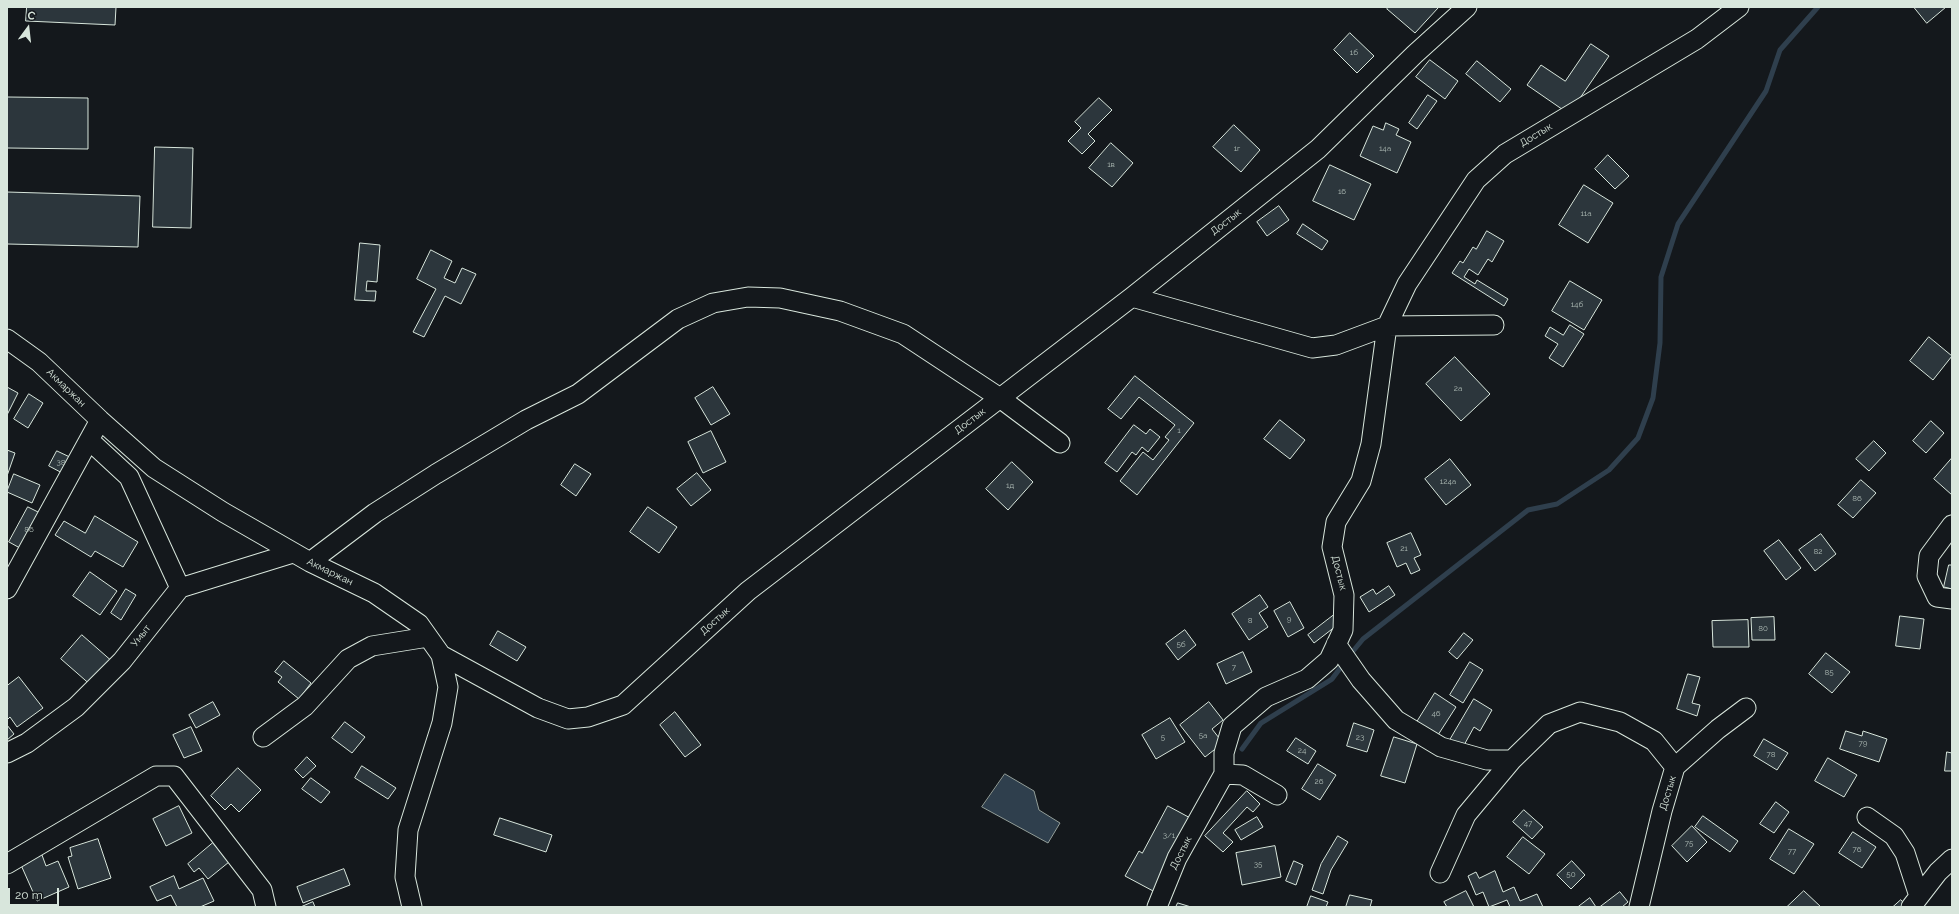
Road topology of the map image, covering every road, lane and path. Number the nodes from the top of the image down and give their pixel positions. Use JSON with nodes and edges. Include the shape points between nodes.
{"nodes":[{"id":1,"x":1467,"y":7,"type":"edge"},
{"id":2,"x":1738,"y":7,"type":"edge"},
{"id":3,"x":1132,"y":297,"type":"junction"},
{"id":4,"x":1494,"y":325,"type":"dead end"},
{"id":5,"x":1387,"y":326,"type":"junction"},
{"id":6,"x":7,"y":339,"type":"edge"},
{"id":7,"x":1000,"y":398,"type":"junction"},
{"id":8,"x":100,"y":420,"type":"junction"},
{"id":9,"x":89,"y":440,"type":"junction"},
{"id":10,"x":1060,"y":443,"type":"dead end"},
{"id":11,"x":1952,"y":525,"type":"edge"},
{"id":12,"x":293,"y":553,"type":"junction"},
{"id":13,"x":310,"y":562,"type":"junction"},
{"id":14,"x":180,"y":588,"type":"junction"},
{"id":15,"x":7,"y":589,"type":"edge"},
{"id":16,"x":1952,"y":599,"type":"edge"},
{"id":17,"x":428,"y":637,"type":"junction"},
{"id":18,"x":1336,"y":644,"type":"junction"},
{"id":19,"x":441,"y":656,"type":"junction"},
{"id":20,"x":1746,"y":708,"type":"dead end"},
{"id":21,"x":263,"y":737,"type":"dead end"},
{"id":22,"x":7,"y":753,"type":"edge"},
{"id":23,"x":1512,"y":760,"type":"junction"},
{"id":24,"x":1676,"y":767,"type":"junction"},
{"id":25,"x":1224,"y":774,"type":"junction"},
{"id":26,"x":1277,"y":795,"type":"dead end"},
{"id":27,"x":1867,"y":817,"type":"dead end"},
{"id":28,"x":1952,"y":859,"type":"edge"},
{"id":29,"x":7,"y":864,"type":"edge"},
{"id":30,"x":1440,"y":873,"type":"dead end"},
{"id":31,"x":1915,"y":902,"type":"edge"},
{"id":32,"x":266,"y":907,"type":"edge"},
{"id":33,"x":412,"y":907,"type":"edge"},
{"id":34,"x":1157,"y":907,"type":"edge"},
{"id":35,"x":1639,"y":907,"type":"edge"}],
"edges":[{"from":1,"to":3,"type":"street","name":"Достык","via":[[1318,149]]},
{"from":2,"to":5,"type":"street","name":"Достык","via":[[1697,39],[1505,154],[1476,180],[1407,284]]},
{"from":3,"to":5,"type":"street","via":[[1312,348],[1336,346]]},
{"from":3,"to":7,"type":"street","name":"Достык"},
{"from":4,"to":5,"type":"street"},
{"from":5,"to":18,"type":"street","name":"Достык","via":[[1371,444],[1361,481],[1336,522],[1332,547],[1344,595],[1343,630]]},
{"from":6,"to":8,"type":"street","name":"Акмаржан","via":[[39,362]]},
{"from":7,"to":10,"type":"street"},
{"from":7,"to":13,"type":"street","via":[[903,334],[840,311],[780,298],[748,297],[713,303],[678,319],[578,394],[526,420],[375,513]]},
{"from":7,"to":19,"type":"street","name":"Достык","via":[[748,591],[622,705],[588,717],[568,719],[538,708]]},
{"from":8,"to":9,"type":"street"},
{"from":8,"to":12,"type":"street","name":"Акмаржан","via":[[154,468]]},
{"from":9,"to":14,"type":"street","via":[[129,477]]},
{"from":9,"to":15,"type":"street"},
{"from":11,"to":16,"type":"street","via":[[1928,556],[1927,576],[1937,596]]},
{"from":12,"to":13,"type":"street","name":"Акмаржан"},
{"from":12,"to":14,"type":"street"},
{"from":13,"to":17,"type":"street","name":"Акмаржан","via":[[374,594],[419,624]]},
{"from":14,"to":22,"type":"street","name":"Умыт","via":[[122,661],[76,707],[27,744]]},
{"from":17,"to":19,"type":"street","name":"Акмаржан"},
{"from":17,"to":21,"type":"street","via":[[372,646],[348,659],[305,706]]},
{"from":18,"to":23,"type":"street","via":[[1361,680],[1396,720],[1441,747],[1487,760]]},
{"from":18,"to":25,"type":"street","name":"Достык","via":[[1329,660],[1307,678],[1266,697],[1232,726],[1224,753]]},
{"from":19,"to":33,"type":"street","name":"Акмаржан","via":[[448,688],[442,723],[408,830],[405,877]]},
{"from":20,"to":24,"type":"street","name":"Достык"},
{"from":23,"to":24,"type":"street","via":[[1549,724],[1580,712],[1620,722],[1654,741]]},
{"from":23,"to":30,"type":"street","via":[[1466,815]]},
{"from":24,"to":35,"type":"street","name":"Достык","via":[[1662,811]]},
{"from":25,"to":26,"type":"street","via":[[1243,775]]},
{"from":25,"to":34,"type":"street","name":"Достык","via":[[1177,858]]},
{"from":27,"to":31,"type":"street","via":[[1894,836],[1905,853]]},
{"from":28,"to":31,"type":"street","via":[[1938,872]]},
{"from":29,"to":32,"type":"street","via":[[156,776],[174,776],[262,890]]}]}
